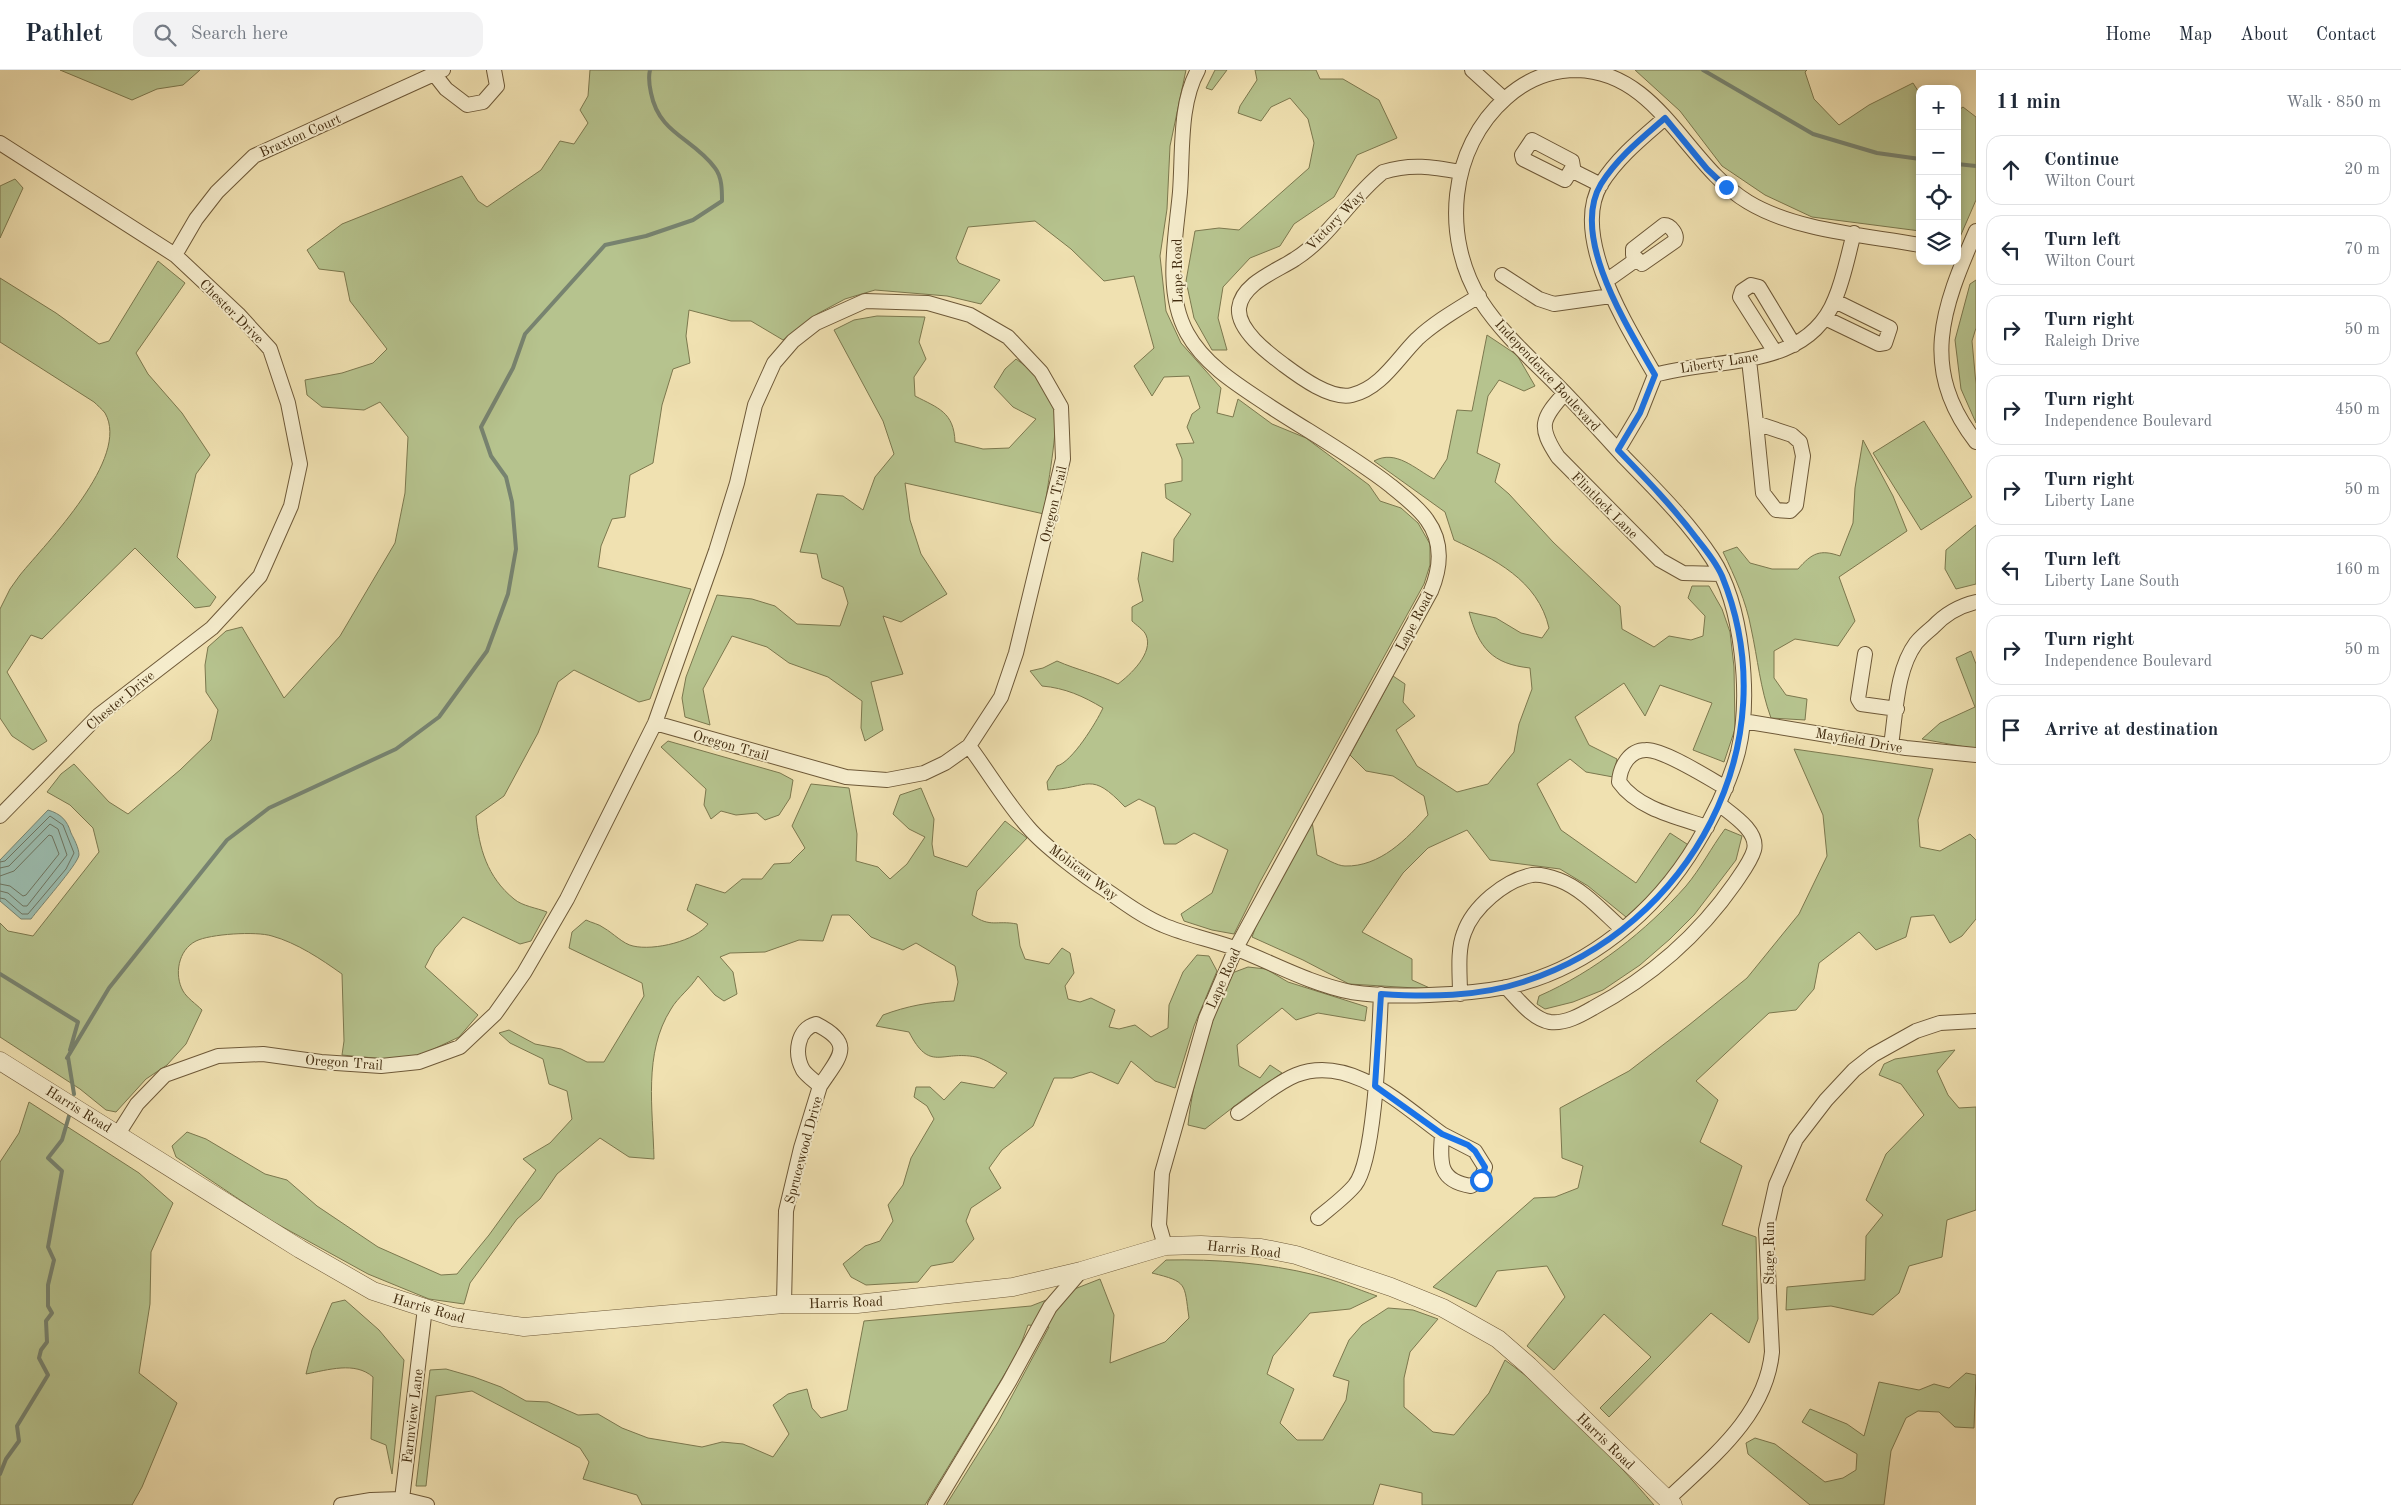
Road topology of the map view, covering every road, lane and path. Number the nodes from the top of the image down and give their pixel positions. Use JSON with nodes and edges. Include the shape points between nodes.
{"nodes":[{"id":1,"x":494,"y":70,"type":"edge"},
{"id":2,"x":1198,"y":70,"type":"edge"},
{"id":3,"x":1472,"y":70,"type":"edge"},
{"id":4,"x":439,"y":72,"type":"edge"},
{"id":5,"x":1504,"y":99,"type":"junction"},
{"id":6,"x":1665,"y":118,"type":"junction"},
{"id":7,"x":0,"y":143,"type":"edge"},
{"id":8,"x":1571,"y":170,"type":"dead end"},
{"id":9,"x":1461,"y":172,"type":"junction"},
{"id":10,"x":1601,"y":185,"type":"junction"},
{"id":11,"x":1976,"y":231,"type":"edge"},
{"id":12,"x":1854,"y":233,"type":"junction"},
{"id":13,"x":1916,"y":244,"type":"edge"},
{"id":14,"x":1966,"y":254,"type":"edge"},
{"id":15,"x":175,"y":255,"type":"junction"},
{"id":16,"x":1637,"y":259,"type":"dead end"},
{"id":17,"x":1502,"y":275,"type":"dead end"},
{"id":18,"x":1606,"y":281,"type":"junction"},
{"id":19,"x":1479,"y":296,"type":"junction"},
{"id":20,"x":1611,"y":296,"type":"junction"},
{"id":21,"x":1835,"y":301,"type":"junction"},
{"id":22,"x":1825,"y":318,"type":"junction"},
{"id":23,"x":1794,"y":345,"type":"junction"},
{"id":24,"x":1775,"y":352,"type":"junction"},
{"id":25,"x":1749,"y":360,"type":"junction"},
{"id":26,"x":1655,"y":375,"type":"junction"},
{"id":27,"x":1564,"y":393,"type":"junction"},
{"id":28,"x":1756,"y":422,"type":"junction"},
{"id":29,"x":1976,"y":442,"type":"edge"},
{"id":30,"x":1618,"y":450,"type":"junction"},
{"id":31,"x":1721,"y":574,"type":"junction"},
{"id":32,"x":1976,"y":602,"type":"edge"},
{"id":33,"x":1865,"y":654,"type":"dead end"},
{"id":34,"x":1897,"y":709,"type":"junction"},
{"id":35,"x":1743,"y":721,"type":"junction"},
{"id":36,"x":655,"y":723,"type":"junction"},
{"id":37,"x":1891,"y":745,"type":"junction"},
{"id":38,"x":969,"y":746,"type":"junction"},
{"id":39,"x":1976,"y":755,"type":"edge"},
{"id":40,"x":1726,"y":788,"type":"junction"},
{"id":41,"x":1719,"y":804,"type":"junction"},
{"id":42,"x":0,"y":816,"type":"edge"},
{"id":43,"x":1707,"y":828,"type":"junction"},
{"id":44,"x":1622,"y":929,"type":"junction"},
{"id":45,"x":1236,"y":948,"type":"junction"},
{"id":46,"x":1506,"y":987,"type":"junction"},
{"id":47,"x":1381,"y":994,"type":"junction"},
{"id":48,"x":1460,"y":994,"type":"junction"},
{"id":49,"x":1976,"y":1021,"type":"edge"},
{"id":50,"x":0,"y":1061,"type":"edge"},
{"id":51,"x":820,"y":1086,"type":"dead end"},
{"id":52,"x":1375,"y":1086,"type":"junction"},
{"id":53,"x":1238,"y":1113,"type":"dead end"},
{"id":54,"x":118,"y":1134,"type":"junction"},
{"id":55,"x":1442,"y":1134,"type":"dead end"},
{"id":56,"x":1318,"y":1218,"type":"dead end"},
{"id":57,"x":1165,"y":1246,"type":"junction"},
{"id":58,"x":1081,"y":1271,"type":"junction"},
{"id":59,"x":784,"y":1304,"type":"junction"},
{"id":60,"x":425,"y":1308,"type":"junction"},
{"id":61,"x":402,"y":1499,"type":"junction"},
{"id":62,"x":1670,"y":1502,"type":"edge"},
{"id":63,"x":341,"y":1505,"type":"edge"},
{"id":64,"x":427,"y":1505,"type":"edge"},
{"id":65,"x":935,"y":1505,"type":"edge"}],
"edges":[{"from":1,"to":4,"type":"street","name":"Braxton Court","via":[[498,86],[483,102],[467,105],[446,89]]},
{"from":2,"to":45,"type":"street","name":"Lape Road","via":[[1184,107],[1174,260],[1176,302],[1187,332],[1196,347],[1232,381],[1406,498],[1427,520],[1440,553],[1438,574],[1431,591]]},
{"from":3,"to":5,"type":"street"},
{"from":4,"to":15,"type":"street","name":"Braxton Court","via":[[254,156],[216,192]]},
{"from":5,"to":6,"type":"street","name":"Independence Boulevard","via":[[1537,77],[1561,70],[1586,70],[1626,83]]},
{"from":5,"to":9,"type":"street","name":"Independence Boulevard","via":[[1472,141]]},
{"from":6,"to":10,"type":"street","via":[[1624,154]]},
{"from":6,"to":12,"type":"street","name":"Independence Boulevard","via":[[1707,169],[1750,204],[1804,225]]},
{"from":7,"to":15,"type":"street","name":"Chester Drive"},
{"from":8,"to":10,"type":"street"},
{"from":9,"to":19,"type":"street","name":"Independence Boulevard","via":[[1455,200],[1456,223],[1465,264]]},
{"from":9,"to":19,"type":"street","name":"Victory Way","via":[[1421,165],[1399,166],[1383,172],[1315,244],[1256,283],[1243,299],[1239,314],[1250,333],[1304,380],[1336,394],[1350,396],[1380,380],[1418,339],[1449,314]]},
{"from":10,"to":18,"type":"street","via":[[1592,215],[1592,230]]},
{"from":11,"to":14,"type":"street"},
{"from":12,"to":13,"type":"street","name":"Independence Boulevard"},
{"from":12,"to":21,"type":"street","name":"Liberty Lane"},
{"from":14,"to":29,"type":"street","via":[[1950,299],[1940,352],[1948,398]]},
{"from":15,"to":42,"type":"street","name":"Chester Drive","via":[[270,349],[288,403],[300,464],[291,506],[260,576],[212,628],[99,715]]},
{"from":16,"to":18,"type":"street"},
{"from":17,"to":20,"type":"street","via":[[1539,299],[1554,304]]},
{"from":18,"to":20,"type":"street"},
{"from":19,"to":27,"type":"street","name":"Independence Boulevard","via":[[1511,339]]},
{"from":20,"to":26,"type":"street"},
{"from":21,"to":22,"type":"street","name":"Liberty Lane"},
{"from":21,"to":22,"type":"street","via":[[1890,328],[1884,343],[1879,344]]},
{"from":22,"to":23,"type":"street","name":"Liberty Lane","via":[[1812,334]]},
{"from":23,"to":24,"type":"street","name":"Liberty Lane"},
{"from":23,"to":24,"type":"street","via":[[1759,287],[1751,284],[1742,291],[1740,298]]},
{"from":24,"to":25,"type":"street","name":"Liberty Lane"},
{"from":25,"to":26,"type":"street","name":"Liberty Lane","via":[[1675,369]]},
{"from":25,"to":28,"type":"street"},
{"from":26,"to":30,"type":"street","via":[[1640,413]]},
{"from":27,"to":30,"type":"street","name":"Independence Boulevard"},
{"from":27,"to":31,"type":"street","name":"Flintlock Lane","via":[[1544,422],[1546,439],[1558,457],[1660,560],[1683,573]]},
{"from":28,"to":28,"type":"street","via":[[1763,493],[1776,510],[1790,512],[1796,505],[1803,456],[1800,442],[1792,435]]},
{"from":30,"to":31,"type":"street","name":"Independence Boulevard","via":[[1674,508],[1712,557]]},
{"from":31,"to":35,"type":"street","name":"Independence Boulevard","via":[[1738,627]]},
{"from":32,"to":34,"type":"street","via":[[1963,605],[1942,618],[1916,644],[1906,664]]},
{"from":33,"to":34,"type":"street","via":[[1860,704]]},
{"from":34,"to":37,"type":"street"},
{"from":35,"to":37,"type":"street","name":"Mayfield Drive"},
{"from":35,"to":40,"type":"street","name":"Independence Boulevard","via":[[1738,751]]},
{"from":36,"to":38,"type":"street","name":"Oregon Trail","via":[[846,777],[871,779],[888,780],[924,773]]},
{"from":36,"to":38,"type":"street","name":"Oregon Trail","via":[[716,551],[737,483],[755,405],[774,363],[793,341],[816,323],[864,301],[928,302],[970,315],[1008,336],[1041,372],[1061,408],[1063,460],[1016,653],[1001,697]]},
{"from":36,"to":54,"type":"street","name":"Oregon Trail","via":[[567,899],[524,973],[495,1014],[460,1047],[419,1062],[381,1066],[263,1054],[218,1056],[165,1075],[137,1104]]},
{"from":37,"to":39,"type":"street","name":"Mayfield Drive"},
{"from":38,"to":45,"type":"street","name":"Mohican Way","via":[[1030,830],[1100,887],[1161,925]]},
{"from":40,"to":41,"type":"street","name":"Independence Boulevard"},
{"from":40,"to":43,"type":"street","via":[[1664,755],[1646,750],[1634,753],[1620,771],[1619,782],[1635,799]]},
{"from":41,"to":43,"type":"street","name":"Independence Boulevard"},
{"from":41,"to":46,"type":"street","via":[[1742,823],[1753,838],[1754,850],[1720,904],[1644,978],[1576,1017],[1556,1022],[1548,1022],[1532,1013]]},
{"from":43,"to":44,"type":"street","name":"Independence Boulevard","via":[[1665,890]]},
{"from":44,"to":46,"type":"street","name":"Independence Boulevard","via":[[1570,963]]},
{"from":44,"to":48,"type":"street","via":[[1571,886],[1541,875],[1518,879],[1494,894],[1470,920],[1460,950]]},
{"from":45,"to":47,"type":"street","name":"Independence Boulevard","via":[[1299,977],[1351,992]]},
{"from":45,"to":57,"type":"street","name":"Lape Road","via":[[1206,1018],[1162,1172],[1159,1225]]},
{"from":46,"to":48,"type":"street","name":"Independence Boulevard"},
{"from":47,"to":48,"type":"street","name":"Independence Boulevard"},
{"from":47,"to":52,"type":"street"},
{"from":49,"to":62,"type":"street","name":"Stage Run","via":[[1940,1022],[1873,1055],[1826,1100],[1796,1139],[1776,1185],[1766,1230],[1772,1352],[1770,1371],[1759,1401],[1743,1422]]},
{"from":50,"to":54,"type":"street","name":"Harris Road"},
{"from":51,"to":59,"type":"street","name":"Sprucewood Drive","via":[[786,1211]]},
{"from":52,"to":53,"type":"street","via":[[1331,1071],[1309,1071],[1294,1076]]},
{"from":52,"to":55,"type":"street"},
{"from":52,"to":56,"type":"street","via":[[1365,1166],[1355,1185]]},
{"from":54,"to":60,"type":"street","name":"Harris Road","via":[[300,1249],[373,1291]]},
{"from":57,"to":58,"type":"street","name":"Harris Road"},
{"from":57,"to":62,"type":"street","name":"Harris Road","via":[[1261,1248],[1296,1255],[1443,1308],[1498,1339]]},
{"from":58,"to":59,"type":"street","name":"Harris Road","via":[[1004,1288],[857,1304]]},
{"from":58,"to":65,"type":"street","via":[[1050,1307]]},
{"from":59,"to":60,"type":"street","name":"Harris Road","via":[[524,1327],[453,1317]]},
{"from":60,"to":61,"type":"street","name":"Farmview Lane"},
{"from":61,"to":63,"type":"street"},
{"from":61,"to":64,"type":"street"}]}
